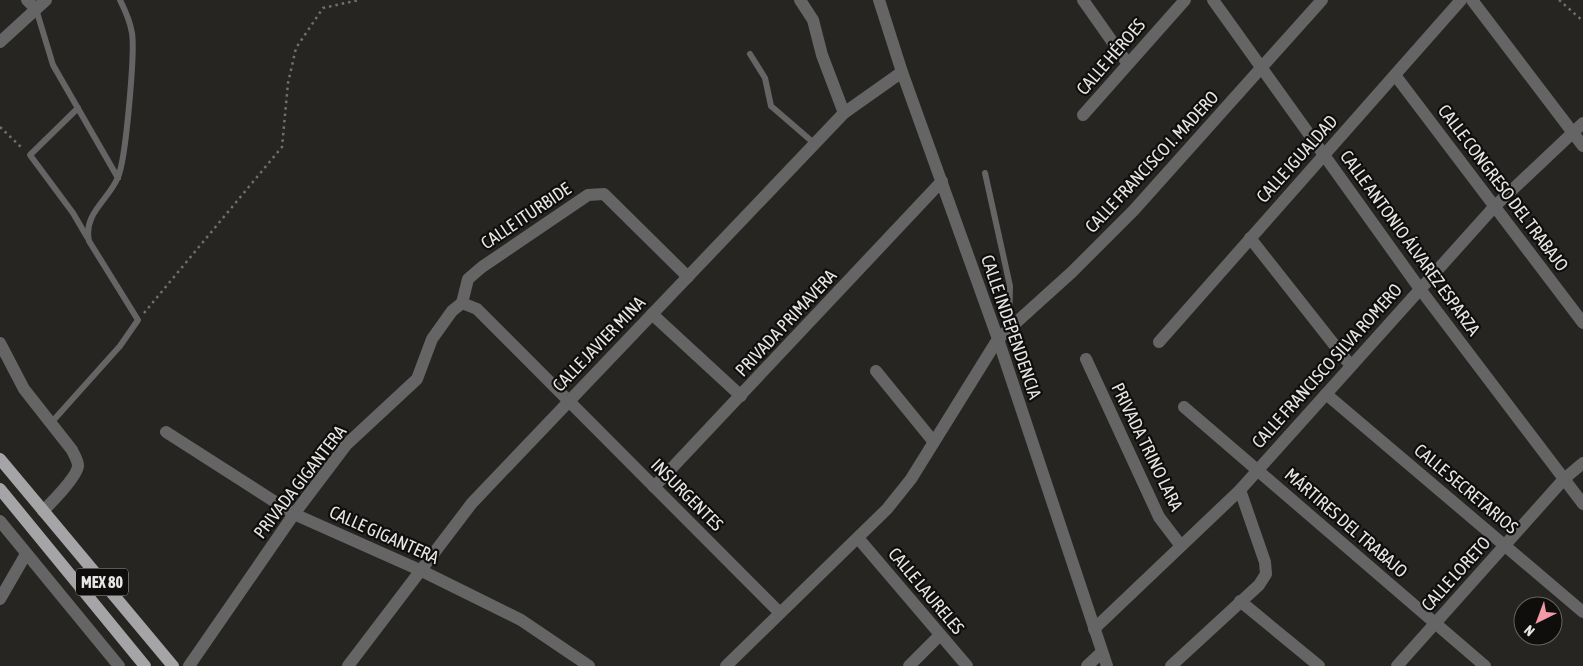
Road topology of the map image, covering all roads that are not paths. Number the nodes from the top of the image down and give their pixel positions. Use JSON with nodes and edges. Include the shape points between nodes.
{"nodes":[{"id":1,"x":46,"y":0,"type":"edge"},
{"id":2,"x":120,"y":0,"type":"edge"},
{"id":3,"x":800,"y":0,"type":"edge"},
{"id":4,"x":879,"y":0,"type":"edge"},
{"id":5,"x":1083,"y":0,"type":"edge"},
{"id":6,"x":1185,"y":0,"type":"edge"},
{"id":7,"x":1212,"y":0,"type":"edge"},
{"id":8,"x":1322,"y":0,"type":"edge"},
{"id":9,"x":1461,"y":0,"type":"edge"},
{"id":10,"x":1472,"y":0,"type":"edge"},
{"id":11,"x":32,"y":5,"type":"edge"},
{"id":12,"x":0,"y":42,"type":"edge"},
{"id":13,"x":750,"y":54,"type":"dead end"},
{"id":14,"x":1128,"y":64,"type":"junction"},
{"id":15,"x":1261,"y":68,"type":"junction"},
{"id":16,"x":902,"y":72,"type":"junction"},
{"id":17,"x":1395,"y":75,"type":"junction"},
{"id":18,"x":78,"y":108,"type":"junction"},
{"id":19,"x":844,"y":113,"type":"junction"},
{"id":20,"x":1084,"y":115,"type":"dead end"},
{"id":21,"x":1583,"y":123,"type":"edge"},
{"id":22,"x":1572,"y":132,"type":"junction"},
{"id":23,"x":816,"y":145,"type":"junction"},
{"id":24,"x":1583,"y":146,"type":"edge"},
{"id":25,"x":1324,"y":155,"type":"junction"},
{"id":26,"x":985,"y":173,"type":"dead end"},
{"id":27,"x":118,"y":178,"type":"junction"},
{"id":28,"x":942,"y":181,"type":"junction"},
{"id":29,"x":1494,"y":207,"type":"junction"},
{"id":30,"x":1250,"y":238,"type":"junction"},
{"id":31,"x":89,"y":241,"type":"junction"},
{"id":32,"x":688,"y":277,"type":"junction"},
{"id":33,"x":1420,"y":289,"type":"junction"},
{"id":34,"x":462,"y":303,"type":"junction"},
{"id":35,"x":652,"y":314,"type":"junction"},
{"id":36,"x":1583,"y":322,"type":"edge"},
{"id":37,"x":1010,"y":329,"type":"junction"},
{"id":38,"x":998,"y":339,"type":"junction"},
{"id":39,"x":1159,"y":342,"type":"dead end"},
{"id":40,"x":0,"y":343,"type":"edge"},
{"id":41,"x":1086,"y":360,"type":"dead end"},
{"id":42,"x":1351,"y":366,"type":"junction"},
{"id":43,"x":876,"y":371,"type":"dead end"},
{"id":44,"x":1326,"y":394,"type":"junction"},
{"id":45,"x":741,"y":396,"type":"junction"},
{"id":46,"x":569,"y":402,"type":"junction"},
{"id":47,"x":1184,"y":407,"type":"dead end"},
{"id":48,"x":50,"y":422,"type":"junction"},
{"id":49,"x":166,"y":432,"type":"dead end"},
{"id":50,"x":933,"y":442,"type":"junction"},
{"id":51,"x":0,"y":459,"type":"edge"},
{"id":52,"x":1583,"y":463,"type":"edge"},
{"id":53,"x":1257,"y":470,"type":"junction"},
{"id":54,"x":1564,"y":479,"type":"junction"},
{"id":55,"x":654,"y":487,"type":"junction"},
{"id":56,"x":0,"y":489,"type":"edge"},
{"id":57,"x":1240,"y":490,"type":"junction"},
{"id":58,"x":1583,"y":504,"type":"edge"},
{"id":59,"x":43,"y":512,"type":"junction"},
{"id":60,"x":294,"y":514,"type":"junction"},
{"id":61,"x":0,"y":521,"type":"edge"},
{"id":62,"x":858,"y":538,"type":"junction"},
{"id":63,"x":1505,"y":545,"type":"junction"},
{"id":64,"x":1181,"y":546,"type":"junction"},
{"id":65,"x":26,"y":554,"type":"junction"},
{"id":66,"x":422,"y":571,"type":"junction"},
{"id":67,"x":0,"y":599,"type":"edge"},
{"id":68,"x":1240,"y":601,"type":"junction"},
{"id":69,"x":1583,"y":612,"type":"edge"},
{"id":70,"x":780,"y":613,"type":"junction"},
{"id":71,"x":1435,"y":624,"type":"junction"},
{"id":72,"x":1094,"y":629,"type":"junction"},
{"id":73,"x":940,"y":635,"type":"junction"},
{"id":74,"x":1102,"y":652,"type":"junction"},
{"id":75,"x":351,"y":665,"type":"edge"},
{"id":76,"x":119,"y":666,"type":"edge"},
{"id":77,"x":145,"y":666,"type":"edge"},
{"id":78,"x":173,"y":666,"type":"edge"},
{"id":79,"x":189,"y":666,"type":"edge"},
{"id":80,"x":590,"y":666,"type":"edge"},
{"id":81,"x":726,"y":666,"type":"edge"},
{"id":82,"x":909,"y":666,"type":"edge"},
{"id":83,"x":968,"y":666,"type":"edge"},
{"id":84,"x":1087,"y":666,"type":"edge"},
{"id":85,"x":1107,"y":666,"type":"edge"},
{"id":86,"x":1171,"y":666,"type":"edge"},
{"id":87,"x":1319,"y":666,"type":"edge"},
{"id":88,"x":1397,"y":666,"type":"edge"},
{"id":89,"x":1485,"y":666,"type":"edge"}],
"edges":[{"from":1,"to":11,"type":"street"},
{"from":2,"to":27,"type":"lane","via":[[132,34],[132,52],[122,167]]},
{"from":3,"to":19,"type":"street","via":[[813,20],[822,55]]},
{"from":4,"to":16,"type":"street","name":"CALLE INDEPENDENCIA"},
{"from":5,"to":14,"type":"street"},
{"from":6,"to":14,"type":"street","name":"CALLE HÉROES"},
{"from":7,"to":15,"type":"street","name":"CALLE ANTONIO ÁLVAREZ ESPARZA"},
{"from":8,"to":15,"type":"street","name":"CALLE FRANCISCO I. MADERO"},
{"from":9,"to":17,"type":"street","name":"CALLE IGUALDAD"},
{"from":10,"to":22,"type":"street"},
{"from":11,"to":12,"type":"street"},
{"from":11,"to":18,"type":"lane","via":[[53,65]]},
{"from":13,"to":23,"type":"lane","via":[[765,78],[771,106]]},
{"from":14,"to":20,"type":"street","name":"CALLE HÉROES"},
{"from":15,"to":25,"type":"street","name":"CALLE ANTONIO ÁLVAREZ ESPARZA"},
{"from":15,"to":37,"type":"street","name":"CALLE FRANCISCO I. MADERO","via":[[1134,210]]},
{"from":16,"to":19,"type":"street","name":"CALLE JAVIER MINA"},
{"from":16,"to":28,"type":"street","name":"CALLE INDEPENDENCIA"},
{"from":17,"to":25,"type":"street","name":"CALLE IGUALDAD"},
{"from":17,"to":29,"type":"street","name":"CALLE CONGRESO DEL TRABAJO"},
{"from":18,"to":27,"type":"lane"},
{"from":18,"to":31,"type":"lane","via":[[30,155],[73,213]]},
{"from":19,"to":23,"type":"street","name":"CALLE JAVIER MINA"},
{"from":21,"to":22,"type":"street","name":"CALLE FRANCISCO SILVA ROMERO"},
{"from":22,"to":24,"type":"street"},
{"from":22,"to":29,"type":"street","name":"CALLE FRANCISCO SILVA ROMERO"},
{"from":23,"to":32,"type":"street","name":"CALLE JAVIER MINA"},
{"from":25,"to":30,"type":"street","name":"CALLE IGUALDAD"},
{"from":25,"to":33,"type":"street","name":"CALLE ANTONIO ÁLVAREZ ESPARZA"},
{"from":26,"to":37,"type":"lane","via":[[1010,286]]},
{"from":27,"to":31,"type":"lane","via":[[88,224]]},
{"from":28,"to":38,"type":"street","name":"CALLE INDEPENDENCIA"},
{"from":28,"to":45,"type":"street","name":"PRIVADA PRIMAVERA"},
{"from":29,"to":33,"type":"street","name":"CALLE FRANCISCO SILVA ROMERO"},
{"from":29,"to":36,"type":"street","name":"CALLE CONGRESO DEL TRABAJO"},
{"from":30,"to":39,"type":"street","name":"CALLE IGUALDAD"},
{"from":30,"to":42,"type":"street"},
{"from":31,"to":48,"type":"lane","via":[[138,320],[120,346]]},
{"from":32,"to":34,"type":"street","name":"CALLE ITURBIDE","via":[[604,194],[588,195],[468,279]]},
{"from":32,"to":35,"type":"street","name":"CALLE JAVIER MINA"},
{"from":33,"to":42,"type":"street","name":"CALLE FRANCISCO SILVA ROMERO"},
{"from":33,"to":54,"type":"street","name":"CALLE ANTONIO ÁLVAREZ ESPARZA"},
{"from":34,"to":46,"type":"street","name":"INSURGENTES","via":[[477,309]]},
{"from":34,"to":60,"type":"street","name":"PRIVADA GIGANTERA","via":[[452,311],[432,339],[411,387],[347,444]]},
{"from":35,"to":45,"type":"street"},
{"from":35,"to":46,"type":"street","name":"CALLE JAVIER MINA"},
{"from":37,"to":38,"type":"street","name":"CALLE FRANCISCO I. MADERO"},
{"from":38,"to":50,"type":"street","name":"CALLE FRANCISCO I. MADERO"},
{"from":38,"to":72,"type":"street","name":"CALLE INDEPENDENCIA"},
{"from":40,"to":48,"type":"street","via":[[24,389]]},
{"from":41,"to":64,"type":"street","name":"PRIVADA TRINO LARA","via":[[1159,517]]},
{"from":42,"to":44,"type":"street","name":"CALLE FRANCISCO SILVA ROMERO"},
{"from":43,"to":50,"type":"street"},
{"from":44,"to":53,"type":"street","name":"CALLE FRANCISCO SILVA ROMERO"},
{"from":44,"to":63,"type":"street","name":"CALLE SECRETARIOS"},
{"from":45,"to":55,"type":"street","name":"PRIVADA PRIMAVERA"},
{"from":46,"to":55,"type":"street","name":"INSURGENTES"},
{"from":46,"to":66,"type":"street","name":"CALLE JAVIER MINA","via":[[472,503]]},
{"from":47,"to":53,"type":"street","name":"MÁRTIRES DEL TRABAJO"},
{"from":48,"to":59,"type":"street","via":[[72,450],[78,467]]},
{"from":49,"to":60,"type":"street","name":"CALLE GIGANTERA"},
{"from":50,"to":62,"type":"street","name":"CALLE FRANCISCO I. MADERO","via":[[911,479]]},
{"from":51,"to":59,"type":"main road","number":"MEX 80"},
{"from":52,"to":54,"type":"street","name":"CALLE LORETO"},
{"from":53,"to":57,"type":"street","name":"CALLE FRANCISCO SILVA ROMERO"},
{"from":53,"to":71,"type":"street","name":"MÁRTIRES DEL TRABAJO"},
{"from":54,"to":58,"type":"street","name":"CALLE ANTONIO ÁLVAREZ ESPARZA"},
{"from":54,"to":63,"type":"street","name":"CALLE LORETO"},
{"from":55,"to":70,"type":"street","name":"INSURGENTES"},
{"from":56,"to":77,"type":"main road","number":"MEX 80"},
{"from":57,"to":64,"type":"street","name":"CALLE FRANCISCO SILVA ROMERO"},
{"from":57,"to":68,"type":"street","via":[[1265,562],[1266,574],[1259,586]]},
{"from":59,"to":78,"type":"main road","number":"MEX 80"},
{"from":60,"to":66,"type":"street","name":"CALLE GIGANTERA"},
{"from":60,"to":79,"type":"street","name":"PRIVADA GIGANTERA"},
{"from":61,"to":65,"type":"street"},
{"from":62,"to":70,"type":"street","name":"CALLE FRANCISCO I. MADERO"},
{"from":62,"to":73,"type":"street","name":"CALLE LAURELES"},
{"from":63,"to":69,"type":"street","name":"CALLE SECRETARIOS"},
{"from":63,"to":71,"type":"street","name":"CALLE LORETO"},
{"from":64,"to":72,"type":"street","name":"CALLE FRANCISCO SILVA ROMERO"},
{"from":65,"to":67,"type":"street"},
{"from":65,"to":76,"type":"street"},
{"from":66,"to":75,"type":"street","name":"CALLE JAVIER MINA"},
{"from":66,"to":80,"type":"street","name":"CALLE GIGANTERA","via":[[521,620]]},
{"from":68,"to":86,"type":"street"},
{"from":68,"to":87,"type":"street"},
{"from":70,"to":81,"type":"street","name":"CALLE FRANCISCO I. MADERO"},
{"from":71,"to":88,"type":"street","name":"CALLE LORETO"},
{"from":71,"to":89,"type":"street","name":"MÁRTIRES DEL TRABAJO"},
{"from":72,"to":74,"type":"street","name":"CALLE INDEPENDENCIA"},
{"from":73,"to":82,"type":"street"},
{"from":73,"to":83,"type":"street","name":"CALLE LAURELES"},
{"from":74,"to":84,"type":"street"},
{"from":74,"to":85,"type":"street","name":"CALLE INDEPENDENCIA"}]}
